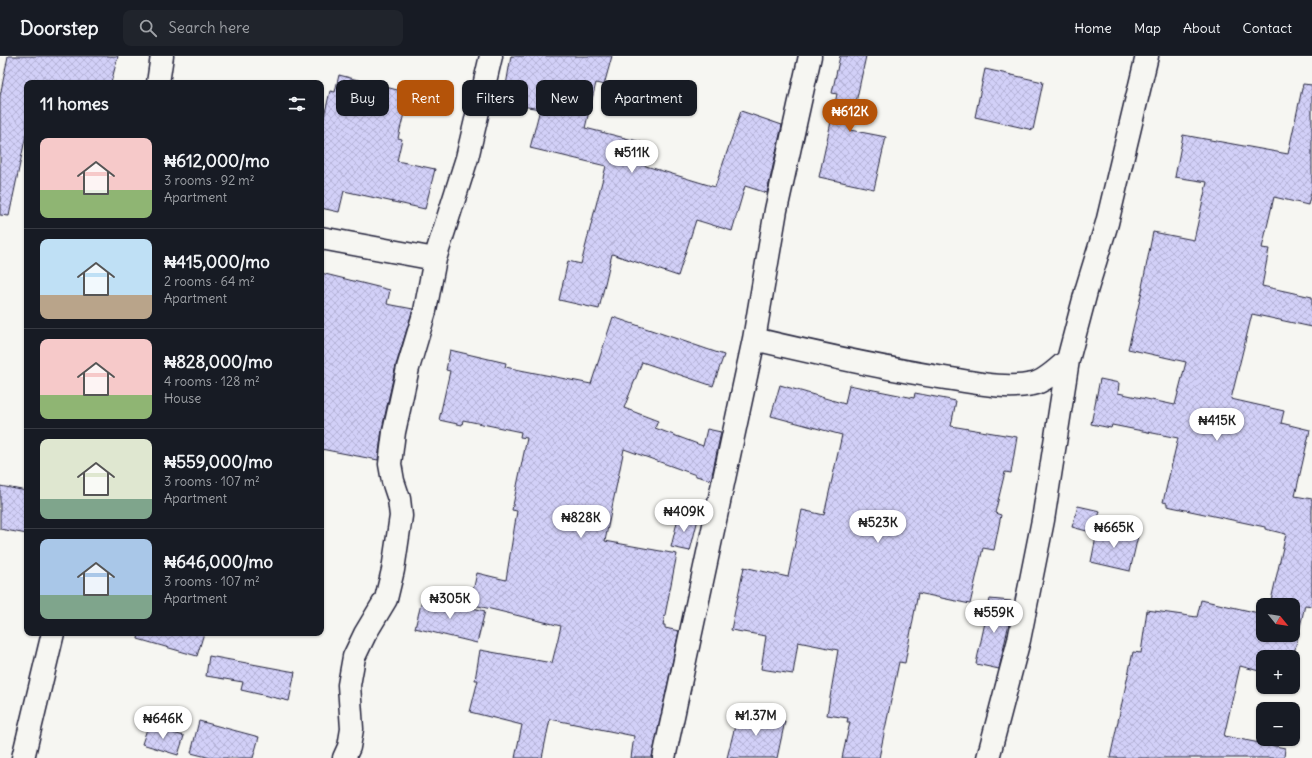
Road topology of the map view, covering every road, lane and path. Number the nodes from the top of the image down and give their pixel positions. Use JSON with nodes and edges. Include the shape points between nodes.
{"nodes":[{"id":1,"x":162,"y":56,"type":"edge"},
{"id":2,"x":492,"y":56,"type":"edge"},
{"id":3,"x":810,"y":56,"type":"edge"},
{"id":4,"x":1147,"y":56,"type":"edge"},
{"id":5,"x":158,"y":80,"type":"edge"},
{"id":6,"x":324,"y":239,"type":"edge"},
{"id":7,"x":436,"y":259,"type":"junction"},
{"id":8,"x":754,"y":339,"type":"junction"},
{"id":9,"x":1068,"y":360,"type":"junction"},
{"id":10,"x":52,"y":636,"type":"edge"},
{"id":11,"x":23,"y":758,"type":"edge"},
{"id":12,"x":344,"y":758,"type":"edge"},
{"id":13,"x":664,"y":758,"type":"edge"},
{"id":14,"x":988,"y":758,"type":"edge"}],
"edges":[{"from":1,"to":5,"type":"street"},
{"from":2,"to":7,"type":"street","via":[[467,158]]},
{"from":3,"to":8,"type":"street","via":[[776,210]]},
{"from":4,"to":9,"type":"street","via":[[1107,223]]},
{"from":6,"to":7,"type":"street"},
{"from":7,"to":12,"type":"street","via":[[394,432],[390,464],[401,516],[393,570],[386,599],[354,658],[349,685],[352,729]]},
{"from":8,"to":9,"type":"street","via":[[863,364],[996,384],[1035,383]]},
{"from":8,"to":13,"type":"street"},
{"from":9,"to":14,"type":"street","via":[[1044,520],[1020,640]]},
{"from":10,"to":11,"type":"street"}]}
